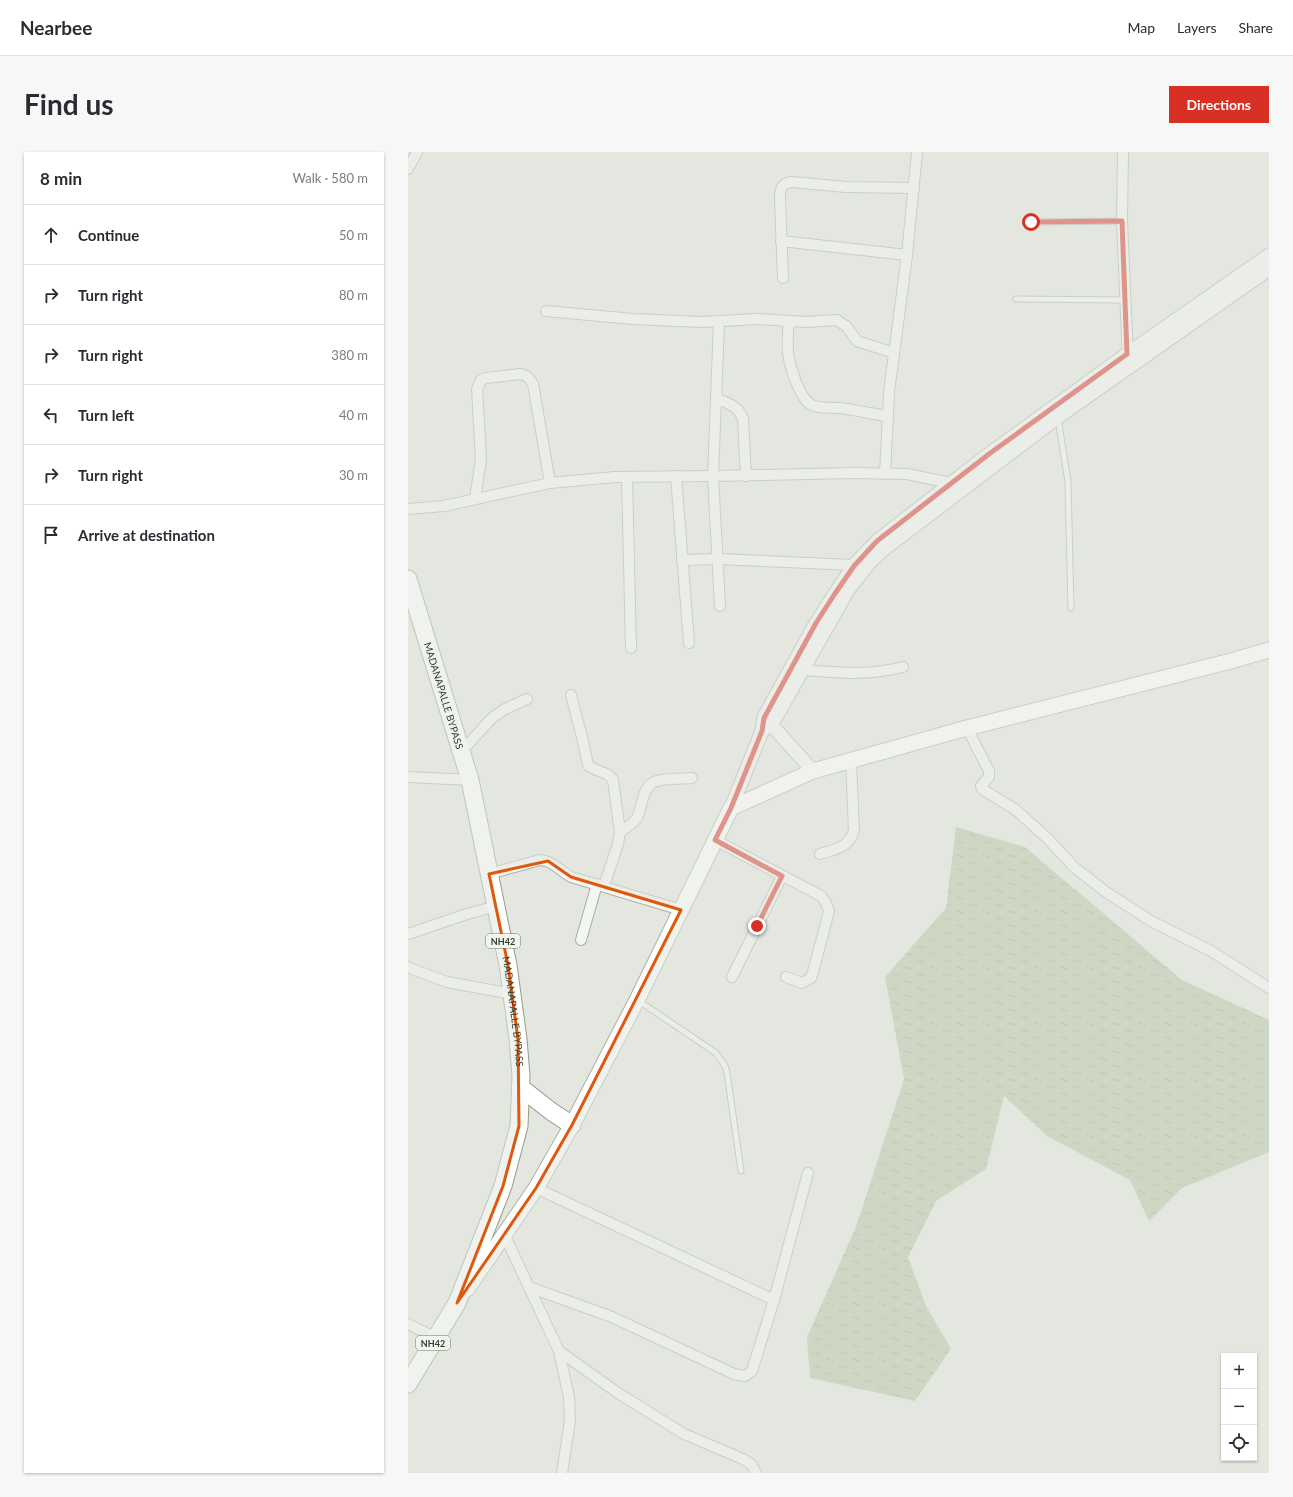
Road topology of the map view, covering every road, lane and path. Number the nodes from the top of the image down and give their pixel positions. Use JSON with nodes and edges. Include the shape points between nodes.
{"nodes":[{"id":1,"x":417,"y":152,"type":"edge"},
{"id":2,"x":917,"y":152,"type":"edge"},
{"id":3,"x":1123,"y":152,"type":"edge"},
{"id":4,"x":408,"y":169,"type":"edge"},
{"id":5,"x":914,"y":188,"type":"junction"},
{"id":6,"x":1122,"y":221,"type":"junction"},
{"id":7,"x":1031,"y":222,"type":"dead end"},
{"id":8,"x":781,"y":241,"type":"junction"},
{"id":9,"x":907,"y":255,"type":"junction"},
{"id":10,"x":1269,"y":255,"type":"edge"},
{"id":11,"x":1269,"y":269,"type":"edge"},
{"id":12,"x":783,"y":278,"type":"dead end"},
{"id":13,"x":1016,"y":299,"type":"dead end"},
{"id":14,"x":1125,"y":300,"type":"junction"},
{"id":15,"x":546,"y":311,"type":"dead end"},
{"id":16,"x":789,"y":321,"type":"junction"},
{"id":17,"x":719,"y":322,"type":"junction"},
{"id":18,"x":894,"y":354,"type":"junction"},
{"id":19,"x":1127,"y":354,"type":"junction"},
{"id":20,"x":1128,"y":369,"type":"junction"},
{"id":21,"x":716,"y":398,"type":"junction"},
{"id":22,"x":888,"y":416,"type":"junction"},
{"id":23,"x":1058,"y":417,"type":"junction"},
{"id":24,"x":885,"y":474,"type":"junction"},
{"id":25,"x":676,"y":476,"type":"junction"},
{"id":26,"x":713,"y":476,"type":"junction"},
{"id":27,"x":746,"y":476,"type":"junction"},
{"id":28,"x":627,"y":477,"type":"junction"},
{"id":29,"x":550,"y":483,"type":"junction"},
{"id":30,"x":952,"y":484,"type":"junction"},
{"id":31,"x":965,"y":486,"type":"junction"},
{"id":32,"x":475,"y":499,"type":"junction"},
{"id":33,"x":408,"y":509,"type":"edge"},
{"id":34,"x":718,"y":558,"type":"junction"},
{"id":35,"x":682,"y":560,"type":"junction"},
{"id":36,"x":854,"y":566,"type":"junction"},
{"id":37,"x":409,"y":587,"type":"edge"},
{"id":38,"x":720,"y":606,"type":"dead end"},
{"id":39,"x":1071,"y":608,"type":"dead end"},
{"id":40,"x":413,"y":614,"type":"edge"},
{"id":41,"x":689,"y":643,"type":"dead end"},
{"id":42,"x":631,"y":648,"type":"dead end"},
{"id":43,"x":1269,"y":650,"type":"edge"},
{"id":44,"x":903,"y":667,"type":"dead end"},
{"id":45,"x":803,"y":670,"type":"junction"},
{"id":46,"x":571,"y":695,"type":"dead end"},
{"id":47,"x":527,"y":699,"type":"dead end"},
{"id":48,"x":766,"y":724,"type":"junction"},
{"id":49,"x":968,"y":728,"type":"junction"},
{"id":50,"x":461,"y":752,"type":"junction"},
{"id":51,"x":851,"y":761,"type":"junction"},
{"id":52,"x":813,"y":771,"type":"junction"},
{"id":53,"x":408,"y":777,"type":"edge"},
{"id":54,"x":692,"y":778,"type":"dead end"},
{"id":55,"x":470,"y":780,"type":"junction"},
{"id":56,"x":731,"y":808,"type":"junction"},
{"id":57,"x":620,"y":832,"type":"junction"},
{"id":58,"x":715,"y":840,"type":"junction"},
{"id":59,"x":820,"y":854,"type":"dead end"},
{"id":60,"x":489,"y":874,"type":"junction"},
{"id":61,"x":782,"y":876,"type":"junction"},
{"id":62,"x":600,"y":885,"type":"junction"},
{"id":63,"x":496,"y":906,"type":"junction"},
{"id":64,"x":681,"y":910,"type":"junction"},
{"id":65,"x":408,"y":934,"type":"edge"},
{"id":66,"x":581,"y":940,"type":"dead end"},
{"id":67,"x":408,"y":967,"type":"edge"},
{"id":68,"x":732,"y":977,"type":"dead end"},
{"id":69,"x":786,"y":977,"type":"dead end"},
{"id":70,"x":1269,"y":988,"type":"edge"},
{"id":71,"x":512,"y":994,"type":"junction"},
{"id":72,"x":638,"y":1000,"type":"junction"},
{"id":73,"x":520,"y":1087,"type":"junction"},
{"id":74,"x":572,"y":1125,"type":"junction"},
{"id":75,"x":740,"y":1171,"type":"dead end"},
{"id":76,"x":808,"y":1173,"type":"dead end"},
{"id":77,"x":536,"y":1188,"type":"junction"},
{"id":78,"x":504,"y":1234,"type":"junction"},
{"id":79,"x":529,"y":1287,"type":"junction"},
{"id":80,"x":774,"y":1300,"type":"junction"},
{"id":81,"x":457,"y":1303,"type":"junction"},
{"id":82,"x":408,"y":1324,"type":"edge"},
{"id":83,"x":436,"y":1338,"type":"junction"},
{"id":84,"x":559,"y":1351,"type":"junction"},
{"id":85,"x":408,"y":1384,"type":"edge"},
{"id":86,"x":562,"y":1473,"type":"edge"},
{"id":87,"x":756,"y":1473,"type":"edge"}],
"edges":[{"from":1,"to":4,"type":"street"},
{"from":2,"to":5,"type":"street"},
{"from":3,"to":6,"type":"street"},
{"from":5,"to":8,"type":"street","via":[[786,183],[780,190]]},
{"from":5,"to":9,"type":"street"},
{"from":6,"to":7,"type":"lane"},
{"from":6,"to":14,"type":"street"},
{"from":8,"to":9,"type":"street"},
{"from":8,"to":12,"type":"street"},
{"from":9,"to":18,"type":"street"},
{"from":10,"to":19,"type":"street"},
{"from":11,"to":20,"type":"street"},
{"from":13,"to":14,"type":"lane"},
{"from":14,"to":19,"type":"street"},
{"from":15,"to":17,"type":"street","via":[[634,319]]},
{"from":16,"to":17,"type":"street","via":[[758,319]]},
{"from":16,"to":18,"type":"street","via":[[837,320],[847,327],[857,342]]},
{"from":16,"to":22,"type":"street","via":[[788,360],[804,399],[816,406]]},
{"from":17,"to":21,"type":"street"},
{"from":18,"to":22,"type":"street"},
{"from":19,"to":20,"type":"street"},
{"from":19,"to":30,"type":"street","via":[[989,454]]},
{"from":20,"to":23,"type":"street"},
{"from":21,"to":26,"type":"street"},
{"from":21,"to":27,"type":"street","via":[[740,411],[743,419]]},
{"from":22,"to":24,"type":"street"},
{"from":23,"to":31,"type":"street"},
{"from":23,"to":39,"type":"lane","via":[[1068,482]]},
{"from":24,"to":27,"type":"street"},
{"from":24,"to":30,"type":"street","via":[[907,474]]},
{"from":25,"to":26,"type":"street"},
{"from":25,"to":28,"type":"street"},
{"from":25,"to":35,"type":"street"},
{"from":26,"to":27,"type":"street"},
{"from":26,"to":34,"type":"street"},
{"from":28,"to":29,"type":"street"},
{"from":28,"to":42,"type":"street"},
{"from":29,"to":32,"type":"street"},
{"from":29,"to":32,"type":"street","via":[[530,378],[520,374],[486,378],[481,380],[477,389],[481,459]]},
{"from":30,"to":31,"type":"street"},
{"from":30,"to":36,"type":"street","via":[[877,541]]},
{"from":31,"to":45,"type":"street","via":[[884,548],[870,562],[848,590]]},
{"from":32,"to":33,"type":"street","via":[[444,506]]},
{"from":34,"to":35,"type":"street"},
{"from":34,"to":36,"type":"street"},
{"from":34,"to":38,"type":"street"},
{"from":35,"to":41,"type":"street"},
{"from":36,"to":48,"type":"street","via":[[816,623]]},
{"from":37,"to":40,"type":"highway","name":"MADANAPALLE BYPASS","number":"NH42"},
{"from":40,"to":50,"type":"highway","name":"MADANAPALLE BYPASS","number":"NH42"},
{"from":43,"to":49,"type":"main road"},
{"from":44,"to":45,"type":"street","via":[[865,674]]},
{"from":45,"to":48,"type":"street"},
{"from":46,"to":57,"type":"street","via":[[588,764],[591,768],[609,775],[613,780]]},
{"from":47,"to":50,"type":"street","via":[[492,718]]},
{"from":48,"to":52,"type":"street"},
{"from":48,"to":56,"type":"street"},
{"from":49,"to":51,"type":"main road"},
{"from":49,"to":70,"type":"street","via":[[989,771],[989,777],[981,786],[982,789],[1016,810],[1075,868],[1106,892],[1152,921],[1211,951]]},
{"from":50,"to":55,"type":"highway","name":"MADANAPALLE BYPASS","number":"NH42"},
{"from":51,"to":52,"type":"main road"},
{"from":51,"to":59,"type":"street","via":[[854,830],[852,838],[842,846]]},
{"from":52,"to":56,"type":"main road"},
{"from":53,"to":55,"type":"street"},
{"from":54,"to":57,"type":"street","via":[[654,782],[642,799],[637,818]]},
{"from":55,"to":60,"type":"highway","name":"MADANAPALLE BYPASS","number":"NH42"},
{"from":56,"to":58,"type":"main road"},
{"from":57,"to":62,"type":"street","via":[[618,844]]},
{"from":58,"to":61,"type":"street"},
{"from":58,"to":64,"type":"main road"},
{"from":60,"to":62,"type":"street","via":[[540,860],[548,861],[571,876]]},
{"from":60,"to":63,"type":"highway","name":"MADANAPALLE BYPASS","number":"NH42"},
{"from":61,"to":68,"type":"street"},
{"from":61,"to":69,"type":"street","via":[[821,896],[826,901],[829,911],[811,978],[802,983]]},
{"from":62,"to":64,"type":"street"},
{"from":62,"to":66,"type":"street"},
{"from":63,"to":65,"type":"street"},
{"from":63,"to":71,"type":"highway","name":"MADANAPALLE BYPASS","number":"NH42"},
{"from":64,"to":72,"type":"main road"},
{"from":67,"to":71,"type":"street","via":[[447,982]]},
{"from":71,"to":73,"type":"highway","name":"MADANAPALLE BYPASS","number":"NH42","via":[[518,1039]]},
{"from":72,"to":74,"type":"main road"},
{"from":72,"to":75,"type":"lane","via":[[721,1059],[727,1073]]},
{"from":73,"to":74,"type":"highway"},
{"from":73,"to":81,"type":"highway","name":"MADANAPALLE BYPASS","number":"NH42","via":[[519,1126],[503,1186]]},
{"from":74,"to":77,"type":"main road"},
{"from":76,"to":80,"type":"street"},
{"from":77,"to":78,"type":"main road"},
{"from":77,"to":80,"type":"street"},
{"from":78,"to":79,"type":"street"},
{"from":78,"to":81,"type":"main road"},
{"from":79,"to":80,"type":"street","via":[[612,1317],[740,1376],[752,1371]]},
{"from":79,"to":84,"type":"street"},
{"from":81,"to":83,"type":"highway","number":"NH42"},
{"from":82,"to":83,"type":"street"},
{"from":83,"to":85,"type":"highway","number":"NH42"},
{"from":84,"to":86,"type":"street","via":[[569,1397],[570,1421]]},
{"from":84,"to":87,"type":"street","via":[[618,1393],[684,1434],[743,1458],[751,1464]]}]}
